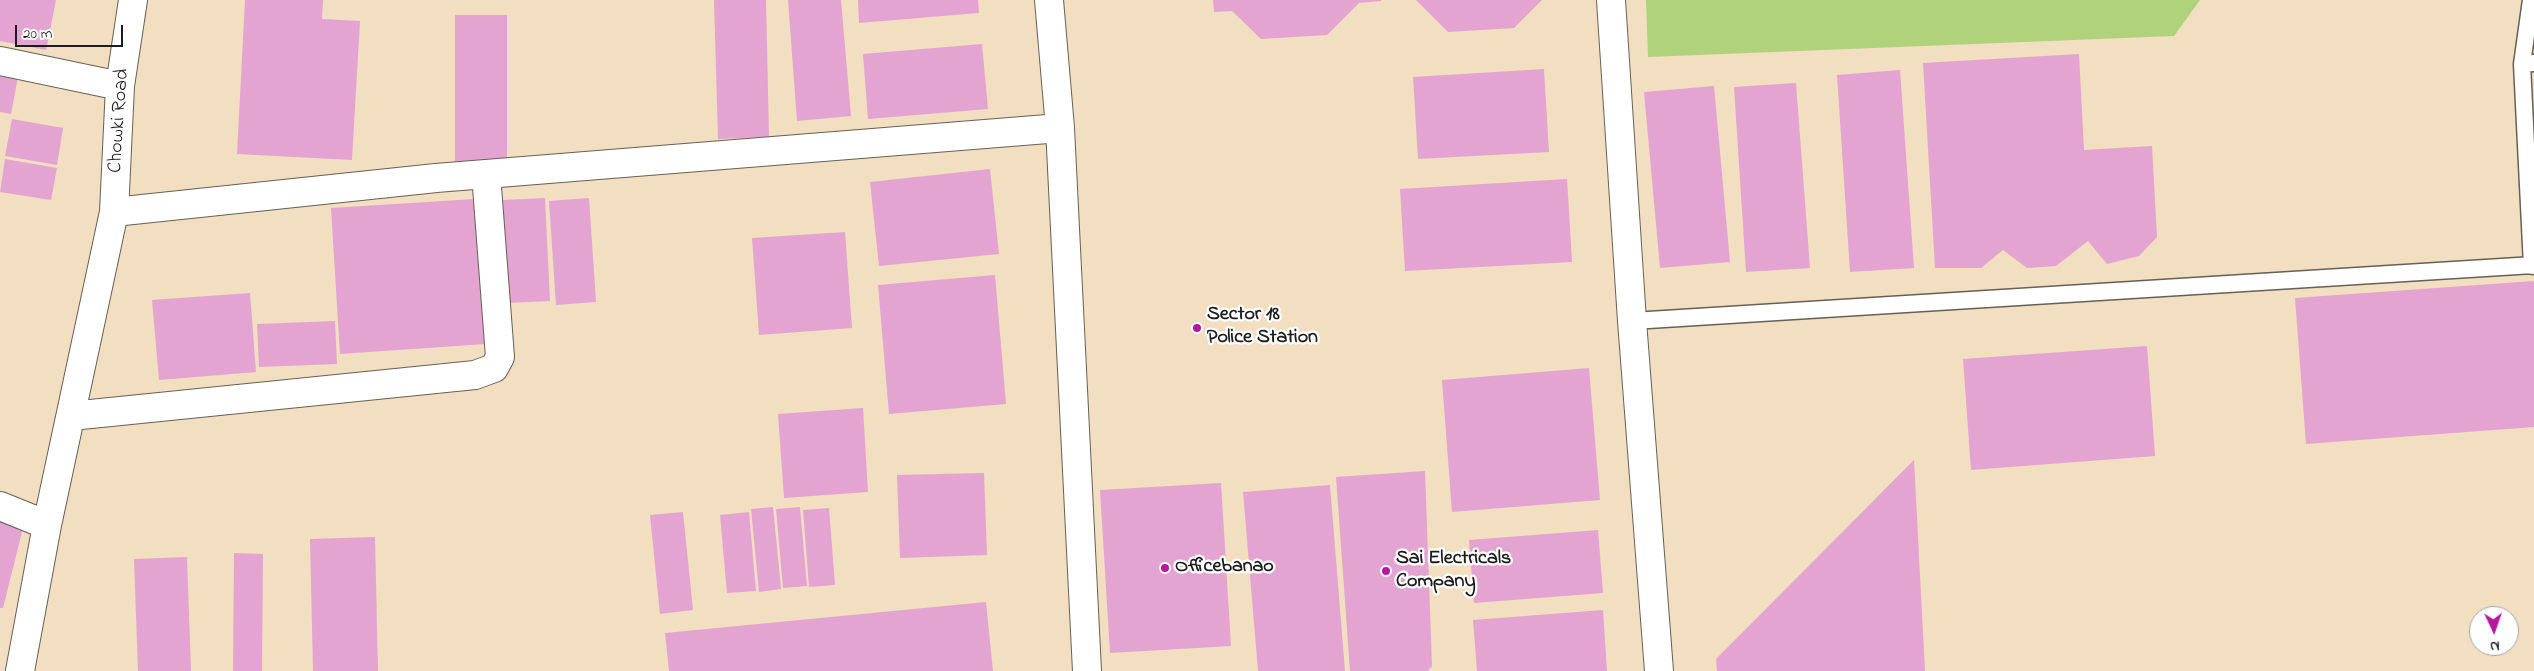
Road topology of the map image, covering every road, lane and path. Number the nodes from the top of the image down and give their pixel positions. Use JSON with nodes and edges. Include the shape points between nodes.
{"nodes":[{"id":1,"x":133,"y":0,"type":"edge"},
{"id":2,"x":1049,"y":0,"type":"edge"},
{"id":3,"x":1611,"y":0,"type":"edge"},
{"id":4,"x":2531,"y":0,"type":"edge"},
{"id":5,"x":0,"y":61,"type":"edge"},
{"id":6,"x":2528,"y":64,"type":"edge"},
{"id":7,"x":120,"y":86,"type":"junction"},
{"id":8,"x":1060,"y":128,"type":"junction"},
{"id":9,"x":486,"y":174,"type":"junction"},
{"id":10,"x":114,"y":212,"type":"junction"},
{"id":11,"x":2533,"y":266,"type":"edge"},
{"id":12,"x":1632,"y":321,"type":"junction"},
{"id":13,"x":71,"y":416,"type":"junction"},
{"id":14,"x":0,"y":506,"type":"edge"},
{"id":15,"x":47,"y":525,"type":"junction"},
{"id":16,"x":20,"y":671,"type":"edge"},
{"id":17,"x":1087,"y":671,"type":"edge"},
{"id":18,"x":1659,"y":671,"type":"edge"}],
"edges":[{"from":1,"to":7,"type":"street","name":"Chowki Road"},
{"from":2,"to":8,"type":"street"},
{"from":3,"to":12,"type":"street"},
{"from":4,"to":6,"type":"lane"},
{"from":5,"to":7,"type":"street"},
{"from":6,"to":11,"type":"lane"},
{"from":7,"to":10,"type":"street","name":"Chowki Road"},
{"from":8,"to":9,"type":"street"},
{"from":8,"to":17,"type":"street"},
{"from":9,"to":10,"type":"street"},
{"from":9,"to":13,"type":"street","via":[[500,357],[494,368],[475,375]]},
{"from":10,"to":13,"type":"street","name":"Chowki Road"},
{"from":11,"to":12,"type":"lane"},
{"from":12,"to":18,"type":"street"},
{"from":13,"to":15,"type":"street","name":"Chowki Road"},
{"from":14,"to":15,"type":"street"},
{"from":15,"to":16,"type":"street","name":"Chowki Road"}]}
